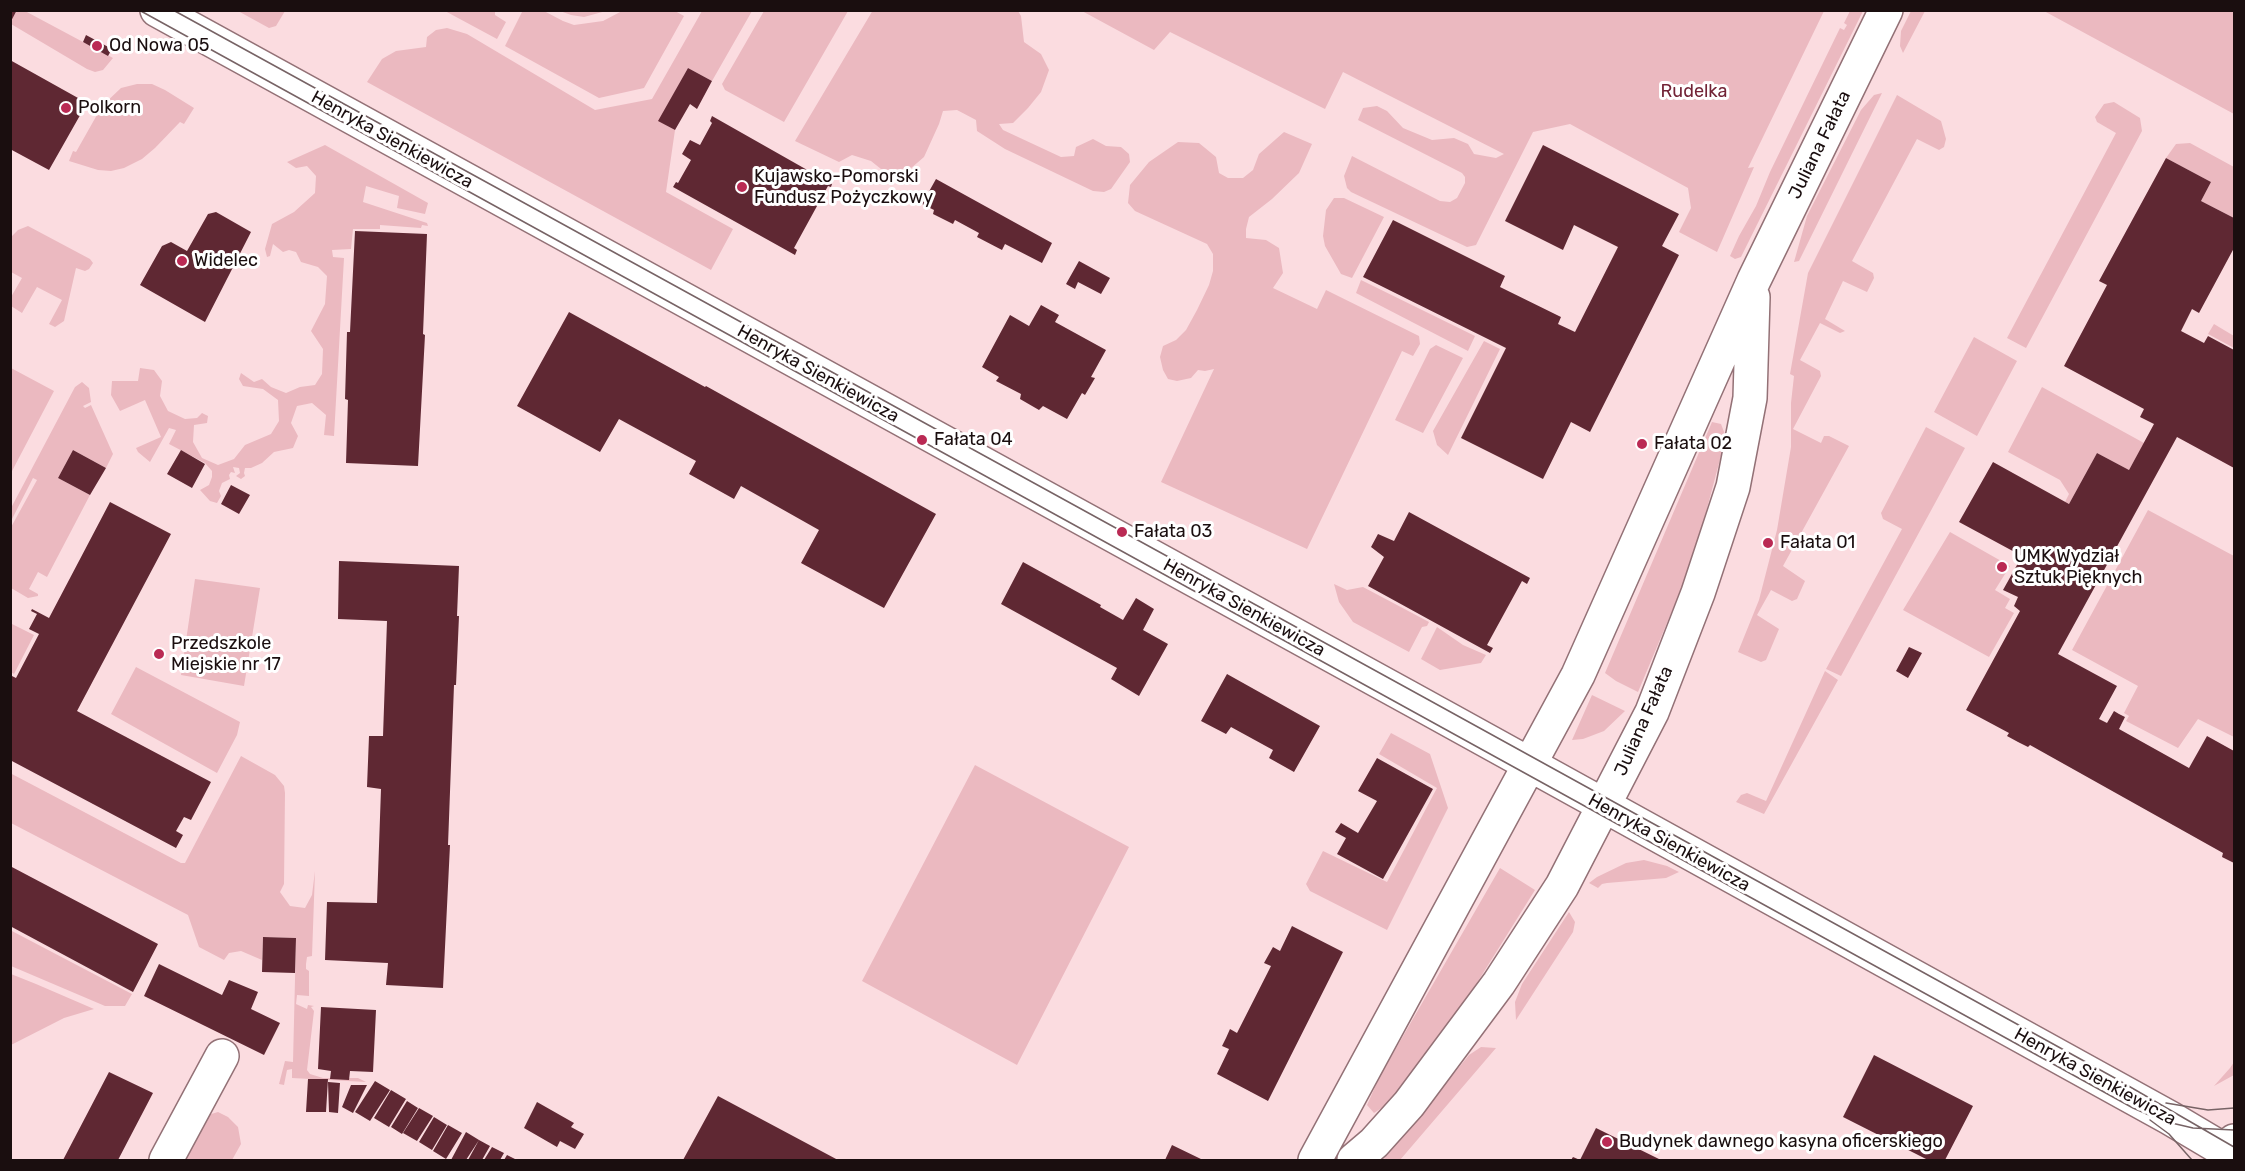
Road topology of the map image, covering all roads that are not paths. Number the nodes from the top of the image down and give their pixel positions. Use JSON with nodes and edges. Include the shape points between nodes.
{"nodes":[{"id":1,"x":157,"y":10,"type":"edge"},
{"id":2,"x":1886,"y":10,"type":"edge"},
{"id":3,"x":1754,"y":280,"type":"junction"},
{"id":4,"x":1530,"y":766,"type":"junction"},
{"id":5,"x":1604,"y":807,"type":"junction"},
{"id":6,"x":222,"y":1056,"type":"dead end"},
{"id":7,"x":2231,"y":1153,"type":"edge"},
{"id":8,"x":166,"y":1161,"type":"edge"},
{"id":9,"x":1315,"y":1161,"type":"edge"},
{"id":10,"x":1353,"y":1161,"type":"edge"}],
"edges":[{"from":1,"to":4,"type":"street","name":"Henryka Sienkiewicza"},
{"from":2,"to":3,"type":"street","name":"Juliana Fałata"},
{"from":3,"to":4,"type":"street","name":"Juliana Fałata","via":[[1578,675]]},
{"from":3,"to":5,"type":"street","name":"Juliana Fałata","via":[[1750,398],[1732,487],[1698,593],[1652,712]]},
{"from":4,"to":5,"type":"street","name":"Henryka Sienkiewicza"},
{"from":4,"to":9,"type":"street","name":"Juliana Fałata"},
{"from":5,"to":7,"type":"street","name":"Henryka Sienkiewicza"},
{"from":5,"to":10,"type":"street","name":"Juliana Fałata","via":[[1562,886],[1499,983],[1409,1104]]},
{"from":6,"to":8,"type":"street"}]}
